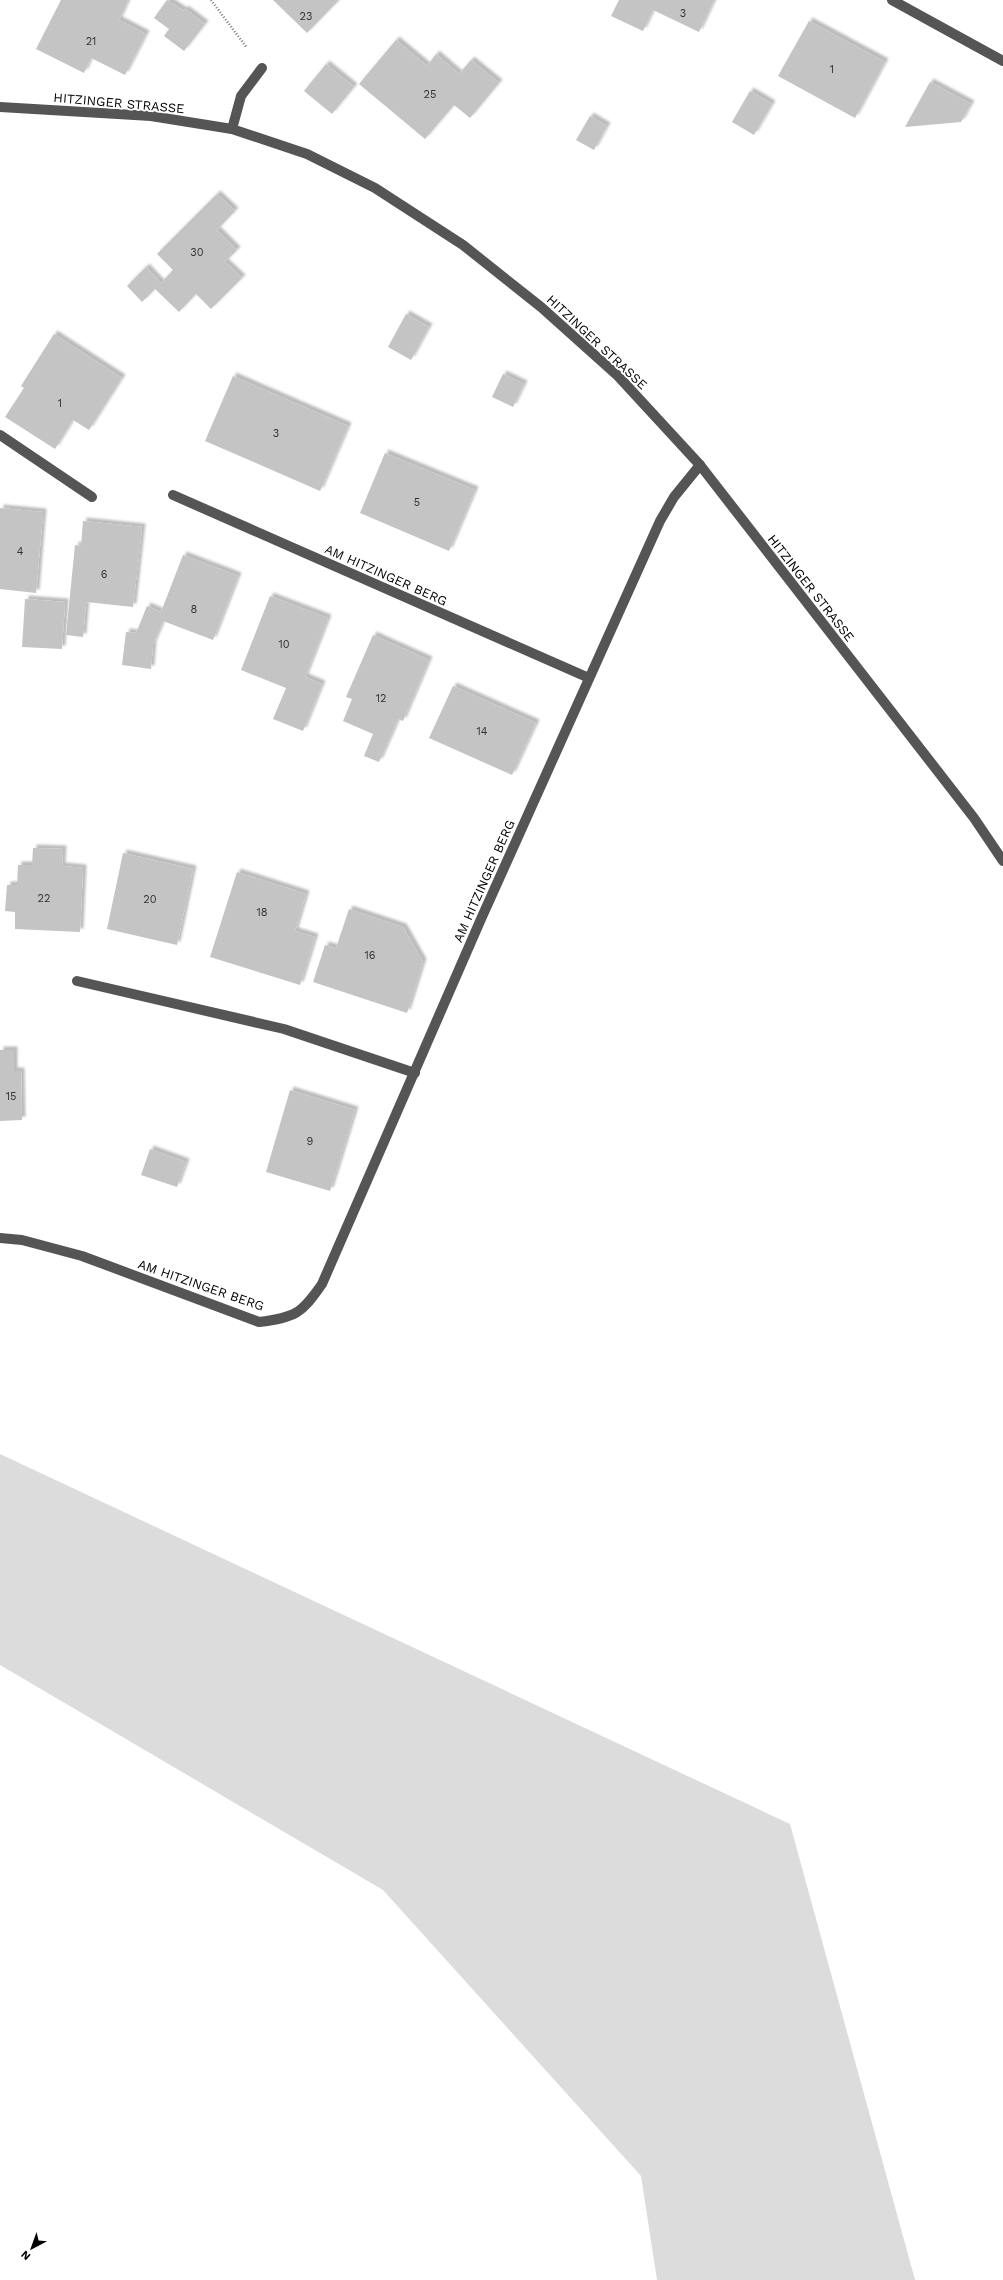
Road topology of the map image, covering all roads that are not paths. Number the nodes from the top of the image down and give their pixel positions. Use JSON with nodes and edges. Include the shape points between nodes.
{"nodes":[{"id":1,"x":892,"y":0,"type":"edge"},
{"id":2,"x":1003,"y":60,"type":"edge"},
{"id":3,"x":262,"y":68,"type":"road end"},
{"id":4,"x":0,"y":106,"type":"edge"},
{"id":5,"x":232,"y":129,"type":"junction"},
{"id":6,"x":0,"y":435,"type":"edge"},
{"id":7,"x":700,"y":464,"type":"junction"},
{"id":8,"x":173,"y":495,"type":"dead end"},
{"id":9,"x":92,"y":497,"type":"dead end"},
{"id":10,"x":589,"y":678,"type":"junction"},
{"id":11,"x":1003,"y":861,"type":"edge"},
{"id":12,"x":77,"y":981,"type":"dead end"},
{"id":13,"x":415,"y":1073,"type":"junction"},
{"id":14,"x":0,"y":1238,"type":"edge"}],
"edges":[{"from":1,"to":2,"type":"street"},
{"from":3,"to":5,"type":"street","via":[[241,96]]},
{"from":4,"to":5,"type":"street","name":"HITZINGER STRASSE","via":[[151,116]]},
{"from":5,"to":7,"type":"street","name":"HITZINGER STRASSE","via":[[307,154],[375,188],[463,245],[541,308],[618,376]]},
{"from":6,"to":9,"type":"street"},
{"from":7,"to":10,"type":"street","name":"AM HITZINGER BERG","via":[[674,497],[660,521]]},
{"from":7,"to":11,"type":"street","name":"HITZINGER STRASSE","via":[[974,818]]},
{"from":8,"to":10,"type":"street","name":"AM HITZINGER BERG"},
{"from":10,"to":13,"type":"street","name":"AM HITZINGER BERG"},
{"from":12,"to":13,"type":"street","via":[[284,1029]]},
{"from":13,"to":14,"type":"street","name":"AM HITZINGER BERG","via":[[322,1284],[307,1305],[286,1319],[259,1322],[82,1256],[22,1240]]}]}
